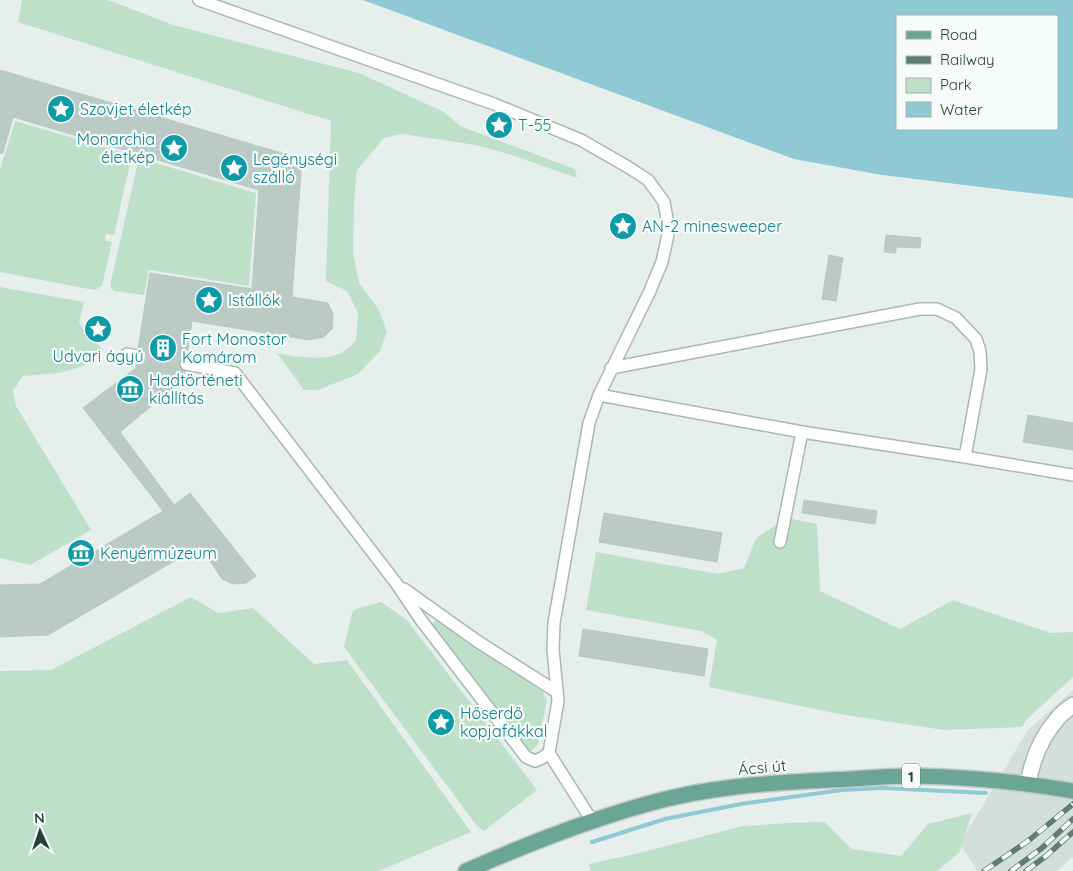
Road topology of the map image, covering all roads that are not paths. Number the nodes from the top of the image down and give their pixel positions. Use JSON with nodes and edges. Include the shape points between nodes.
{"nodes":[{"id":1,"x":199,"y":0,"type":"edge"},
{"id":2,"x":186,"y":364,"type":"tunnel mouth"},
{"id":3,"x":611,"y":368,"type":"junction"},
{"id":4,"x":599,"y":395,"type":"junction"},
{"id":5,"x":802,"y":432,"type":"junction"},
{"id":6,"x":965,"y":457,"type":"junction"},
{"id":7,"x":1073,"y":475,"type":"edge"},
{"id":8,"x":780,"y":542,"type":"dead end"},
{"id":9,"x":396,"y":584,"type":"junction"},
{"id":10,"x":440,"y":614,"type":"junction"},
{"id":11,"x":429,"y":630,"type":"junction"},
{"id":12,"x":557,"y":692,"type":"junction"},
{"id":13,"x":1073,"y":705,"type":"edge"},
{"id":14,"x":549,"y":753,"type":"junction"},
{"id":15,"x":1028,"y":784,"type":"junction"},
{"id":16,"x":1073,"y":792,"type":"edge"},
{"id":17,"x":592,"y":821,"type":"junction"},
{"id":18,"x":466,"y":871,"type":"edge"}],
"edges":[{"from":1,"to":3,"type":"street","via":[[503,108],[581,140],[648,180],[664,202],[670,230],[662,262],[649,293]]},
{"from":2,"to":9,"type":"street","via":[[235,373]]},
{"from":3,"to":4,"type":"street"},
{"from":3,"to":6,"type":"street","via":[[910,311],[937,309],[956,318],[976,339],[980,351],[981,369]]},
{"from":4,"to":5,"type":"street"},
{"from":4,"to":12,"type":"street","via":[[589,423],[554,623]]},
{"from":5,"to":6,"type":"street"},
{"from":5,"to":8,"type":"street"},
{"from":6,"to":7,"type":"street"},
{"from":9,"to":10,"type":"street"},
{"from":9,"to":11,"type":"street"},
{"from":10,"to":11,"type":"street","via":[[431,619]]},
{"from":10,"to":12,"type":"street"},
{"from":11,"to":14,"type":"street","via":[[526,757],[535,761]]},
{"from":12,"to":14,"type":"street"},
{"from":13,"to":15,"type":"street","via":[[1058,718],[1038,748]]},
{"from":14,"to":17,"type":"street"},
{"from":15,"to":16,"type":"main road","name":"Ácsi út","number":"1"},
{"from":15,"to":17,"type":"main road","name":"Ácsi út","number":"1","via":[[913,776],[754,785],[649,803]]},
{"from":17,"to":18,"type":"main road","name":"Ácsi út","number":"1"}]}
